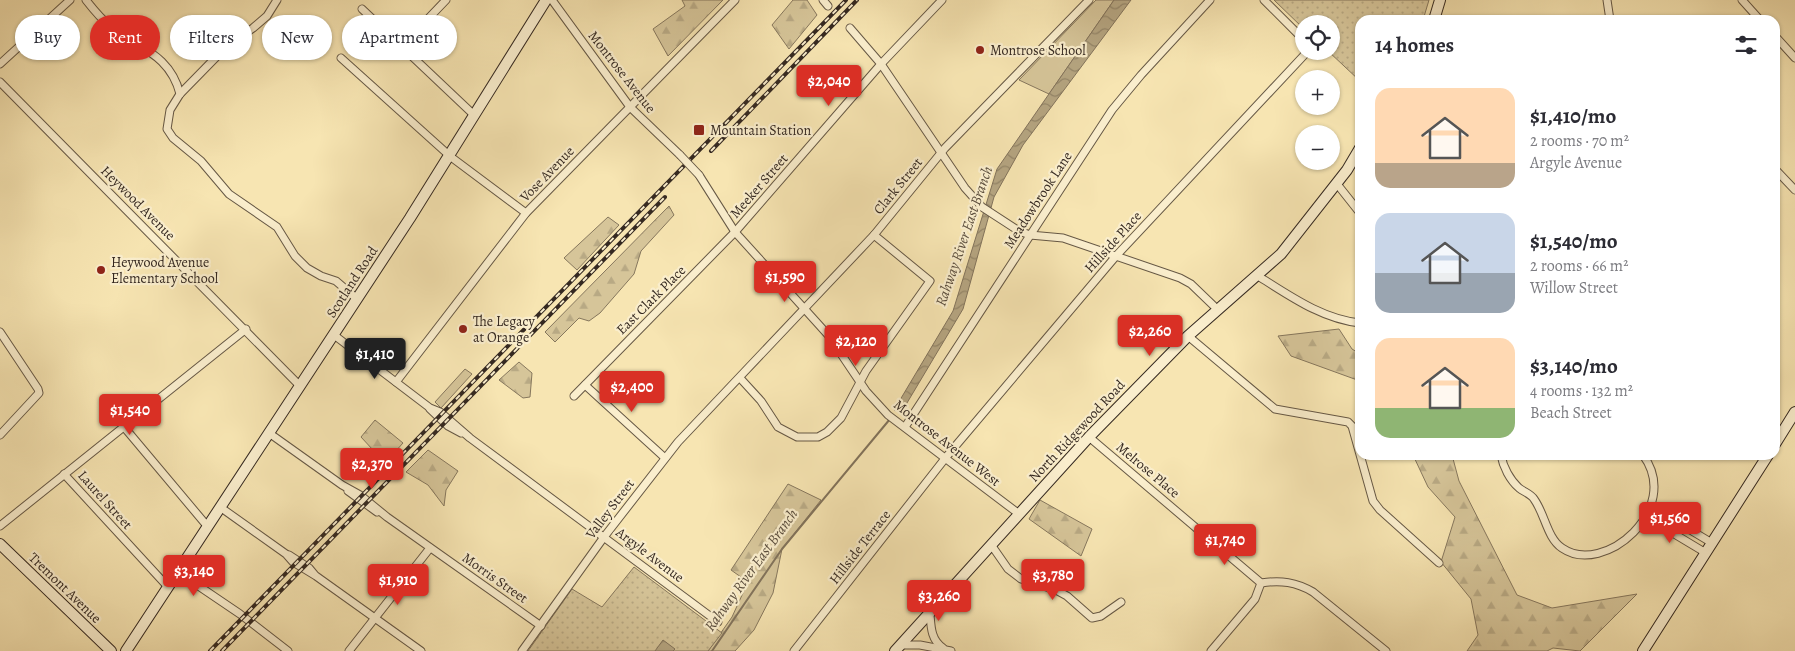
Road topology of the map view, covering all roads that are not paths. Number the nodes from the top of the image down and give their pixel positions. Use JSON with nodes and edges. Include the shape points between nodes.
{"nodes":[{"id":1,"x":70,"y":0,"type":"edge"},
{"id":2,"x":86,"y":0,"type":"edge"},
{"id":3,"x":278,"y":0,"type":"edge"},
{"id":4,"x":446,"y":0,"type":"edge"},
{"id":5,"x":546,"y":0,"type":"edge"},
{"id":6,"x":552,"y":0,"type":"edge"},
{"id":7,"x":735,"y":0,"type":"edge"},
{"id":8,"x":942,"y":0,"type":"edge"},
{"id":9,"x":1089,"y":0,"type":"edge"},
{"id":10,"x":1210,"y":0,"type":"edge"},
{"id":11,"x":1264,"y":0,"type":"edge"},
{"id":12,"x":1440,"y":0,"type":"edge"},
{"id":13,"x":1607,"y":0,"type":"edge"},
{"id":14,"x":1742,"y":0,"type":"edge"},
{"id":15,"x":362,"y":9,"type":"dead end"},
{"id":16,"x":368,"y":15,"type":"edge"},
{"id":17,"x":431,"y":15,"type":"edge"},
{"id":18,"x":1436,"y":15,"type":"edge"},
{"id":19,"x":1609,"y":15,"type":"edge"},
{"id":20,"x":1756,"y":15,"type":"edge"},
{"id":21,"x":850,"y":28,"type":"dead end"},
{"id":22,"x":1295,"y":31,"type":"edge"},
{"id":23,"x":1780,"y":42,"type":"edge"},
{"id":24,"x":1795,"y":58,"type":"edge"},
{"id":25,"x":344,"y":60,"type":"edge"},
{"id":26,"x":416,"y":60,"type":"edge"},
{"id":27,"x":1300,"y":60,"type":"edge"},
{"id":28,"x":0,"y":64,"type":"edge"},
{"id":29,"x":881,"y":64,"type":"junction"},
{"id":30,"x":0,"y":82,"type":"edge"},
{"id":31,"x":180,"y":94,"type":"junction"},
{"id":32,"x":630,"y":107,"type":"junction"},
{"id":33,"x":474,"y":115,"type":"junction"},
{"id":34,"x":941,"y":152,"type":"junction"},
{"id":35,"x":449,"y":155,"type":"junction"},
{"id":36,"x":1355,"y":156,"type":"edge"},
{"id":37,"x":1780,"y":174,"type":"edge"},
{"id":38,"x":699,"y":175,"type":"joint"},
{"id":39,"x":1337,"y":184,"type":"junction"},
{"id":40,"x":1795,"y":190,"type":"edge"},
{"id":41,"x":1355,"y":207,"type":"edge"},
{"id":42,"x":526,"y":214,"type":"junction"},
{"id":43,"x":735,"y":232,"type":"junction"},
{"id":44,"x":874,"y":235,"type":"junction"},
{"id":45,"x":1030,"y":235,"type":"junction"},
{"id":46,"x":1116,"y":256,"type":"junction"},
{"id":47,"x":1258,"y":276,"type":"junction"},
{"id":48,"x":357,"y":299,"type":"junction"},
{"id":49,"x":806,"y":310,"type":"junction"},
{"id":50,"x":1218,"y":310,"type":"junction"},
{"id":51,"x":1355,"y":322,"type":"edge"},
{"id":52,"x":246,"y":329,"type":"junction"},
{"id":53,"x":0,"y":332,"type":"edge"},
{"id":54,"x":334,"y":335,"type":"junction"},
{"id":55,"x":1188,"y":336,"type":"junction"},
{"id":56,"x":740,"y":378,"type":"junction"},
{"id":57,"x":396,"y":382,"type":"junction"},
{"id":58,"x":860,"y":382,"type":"junction"},
{"id":59,"x":585,"y":385,"type":"junction"},
{"id":60,"x":300,"y":386,"type":"junction"},
{"id":61,"x":728,"y":390,"type":"joint"},
{"id":62,"x":574,"y":396,"type":"dead end"},
{"id":63,"x":1795,"y":412,"type":"edge"},
{"id":64,"x":124,"y":427,"type":"junction"},
{"id":65,"x":905,"y":427,"type":"junction"},
{"id":66,"x":269,"y":433,"type":"junction"},
{"id":67,"x":0,"y":435,"type":"edge"},
{"id":68,"x":1780,"y":436,"type":"edge"},
{"id":69,"x":1089,"y":437,"type":"junction"},
{"id":70,"x":1355,"y":438,"type":"edge"},
{"id":71,"x":665,"y":458,"type":"junction"},
{"id":72,"x":945,"y":458,"type":"junction"},
{"id":73,"x":1361,"y":460,"type":"edge"},
{"id":74,"x":1503,"y":460,"type":"edge"},
{"id":75,"x":1647,"y":460,"type":"edge"},
{"id":76,"x":1765,"y":460,"type":"edge"},
{"id":77,"x":64,"y":474,"type":"junction"},
{"id":78,"x":220,"y":507,"type":"junction"},
{"id":79,"x":1652,"y":507,"type":"junction"},
{"id":80,"x":1020,"y":514,"type":"junction"},
{"id":81,"x":1646,"y":517,"type":"junction"},
{"id":82,"x":0,"y":526,"type":"edge"},
{"id":83,"x":208,"y":527,"type":"junction"},
{"id":84,"x":604,"y":537,"type":"junction"},
{"id":85,"x":0,"y":544,"type":"edge"},
{"id":86,"x":1712,"y":544,"type":"junction"},
{"id":87,"x":992,"y":546,"type":"junction"},
{"id":88,"x":430,"y":548,"type":"junction"},
{"id":89,"x":1706,"y":553,"type":"junction"},
{"id":90,"x":1440,"y":563,"type":"dead end"},
{"id":91,"x":178,"y":572,"type":"junction"},
{"id":92,"x":1261,"y":583,"type":"junction"},
{"id":93,"x":168,"y":588,"type":"junction"},
{"id":94,"x":1121,"y":602,"type":"dead end"},
{"id":95,"x":930,"y":614,"type":"junction"},
{"id":96,"x":375,"y":618,"type":"junction"},
{"id":97,"x":718,"y":622,"type":"dead end"},
{"id":98,"x":541,"y":626,"type":"junction"},
{"id":99,"x":898,"y":648,"type":"edge"},
{"id":100,"x":1215,"y":650,"type":"edge"},
{"id":101,"x":111,"y":651,"type":"edge"},
{"id":102,"x":126,"y":651,"type":"edge"},
{"id":103,"x":288,"y":651,"type":"edge"},
{"id":104,"x":349,"y":651,"type":"edge"},
{"id":105,"x":421,"y":651,"type":"edge"},
{"id":106,"x":522,"y":651,"type":"edge"},
{"id":107,"x":794,"y":651,"type":"edge"},
{"id":108,"x":949,"y":651,"type":"edge"},
{"id":109,"x":1386,"y":651,"type":"edge"},
{"id":110,"x":1643,"y":651,"type":"edge"}],
"edges":[{"from":1,"to":28,"type":"street"},
{"from":2,"to":31,"type":"street","via":[[110,26],[158,57],[174,74]]},
{"from":3,"to":31,"type":"street","via":[[267,16],[226,46]]},
{"from":4,"to":17,"type":"street"},
{"from":5,"to":33,"type":"main road","name":"Scotland Road"},
{"from":6,"to":32,"type":"street","name":"Montrose Avenue"},
{"from":7,"to":32,"type":"street","name":"Vose Avenue"},
{"from":8,"to":29,"type":"street","name":"Meeker Street"},
{"from":9,"to":34,"type":"street","name":"Clark Street"},
{"from":10,"to":45,"type":"street","name":"Meadowbrook Lane","via":[[1112,110]]},
{"from":11,"to":22,"type":"street"},
{"from":12,"to":18,"type":"main road"},
{"from":13,"to":19,"type":"street"},
{"from":14,"to":20,"type":"street"},
{"from":15,"to":16,"type":"street"},
{"from":21,"to":29,"type":"street"},
{"from":23,"to":24,"type":"street"},
{"from":25,"to":35,"type":"street"},
{"from":26,"to":33,"type":"street"},
{"from":27,"to":46,"type":"street","name":"Hillside Place"},
{"from":29,"to":34,"type":"street"},
{"from":29,"to":43,"type":"street","name":"Meeker Street"},
{"from":30,"to":52,"type":"street","name":"Heywood Avenue"},
{"from":31,"to":48,"type":"street","via":[[168,118],[168,129],[173,138],[201,161],[229,194],[277,227],[295,256],[307,268],[336,281]]},
{"from":32,"to":38,"type":"street","name":"Montrose Avenue","bridge":true},
{"from":32,"to":42,"type":"street","name":"Vose Avenue"},
{"from":33,"to":35,"type":"main road","name":"Scotland Road"},
{"from":34,"to":44,"type":"street","name":"Clark Street"},
{"from":34,"to":45,"type":"street","via":[[982,207]]},
{"from":35,"to":42,"type":"street"},
{"from":35,"to":48,"type":"main road","name":"Scotland Road"},
{"from":36,"to":39,"type":"main road","name":"North Ridgewood Road"},
{"from":37,"to":40,"type":"street"},
{"from":38,"to":43,"type":"street","name":"Montrose Avenue West"},
{"from":39,"to":41,"type":"street"},
{"from":39,"to":47,"type":"main road","name":"North Ridgewood Road","via":[[1281,254]]},
{"from":42,"to":57,"type":"street","name":"Vose Avenue"},
{"from":43,"to":49,"type":"street","name":"Montrose Avenue West"},
{"from":43,"to":59,"type":"street","name":"East Clark Place"},
{"from":44,"to":49,"type":"street","name":"Clark Street"},
{"from":44,"to":58,"type":"street","via":[[930,282]]},
{"from":45,"to":46,"type":"street","via":[[1063,238]]},
{"from":45,"to":65,"type":"street","name":"Meadowbrook Lane"},
{"from":46,"to":50,"type":"street","via":[[1191,284]]},
{"from":46,"to":72,"type":"street","name":"Hillside Place"},
{"from":47,"to":50,"type":"main road","name":"North Ridgewood Road"},
{"from":47,"to":51,"type":"street","via":[[1308,308]]},
{"from":48,"to":54,"type":"main road","name":"Scotland Road"},
{"from":49,"to":56,"type":"street","name":"Clark Street"},
{"from":49,"to":58,"type":"street","name":"Montrose Avenue West","via":[[829,336]]},
{"from":50,"to":55,"type":"main road","name":"North Ridgewood Road"},
{"from":52,"to":60,"type":"street","name":"Heywood Avenue"},
{"from":52,"to":64,"type":"street"},
{"from":53,"to":67,"type":"street","via":[[39,393]]},
{"from":54,"to":57,"type":"street","name":"Argyle Avenue"},
{"from":54,"to":60,"type":"main road","name":"Scotland Road"},
{"from":55,"to":69,"type":"main road","name":"North Ridgewood Road"},
{"from":55,"to":70,"type":"street","via":[[1275,409],[1348,422]]},
{"from":56,"to":58,"type":"street","via":[[778,427],[797,437],[808,438],[818,437],[835,426]]},
{"from":56,"to":61,"type":"street","name":"Clark Street"},
{"from":57,"to":84,"type":"street","name":"Argyle Avenue","via":[[448,426],[470,438]]},
{"from":58,"to":65,"type":"street","name":"Montrose Avenue West","via":[[888,415]]},
{"from":59,"to":62,"type":"street","name":"East Clark Place"},
{"from":59,"to":71,"type":"street"},
{"from":60,"to":66,"type":"main road","name":"Scotland Road"},
{"from":61,"to":71,"type":"street","name":"Valley Street"},
{"from":63,"to":68,"type":"main road"},
{"from":64,"to":77,"type":"street"},
{"from":64,"to":83,"type":"street"},
{"from":65,"to":72,"type":"street","name":"Montrose Avenue West"},
{"from":66,"to":78,"type":"main road","name":"Scotland Road"},
{"from":66,"to":88,"type":"street","name":"Morris Street","via":[[342,485],[368,508],[387,517]]},
{"from":69,"to":80,"type":"main road","name":"North Ridgewood Road"},
{"from":69,"to":92,"type":"street","name":"Melrose Place"},
{"from":71,"to":84,"type":"street","name":"Valley Street"},
{"from":72,"to":80,"type":"street","name":"Montrose Avenue West"},
{"from":72,"to":107,"type":"street","name":"Hillside Terrace"},
{"from":73,"to":90,"type":"street","via":[[1373,501]]},
{"from":74,"to":81,"type":"street","via":[[1507,472],[1520,488],[1532,496],[1555,541],[1563,549],[1580,554],[1606,550],[1634,532]]},
{"from":75,"to":79,"type":"street","via":[[1654,479]]},
{"from":76,"to":86,"type":"main road"},
{"from":77,"to":82,"type":"street"},
{"from":77,"to":93,"type":"street","name":"Laurel Street"},
{"from":78,"to":83,"type":"main road","name":"Scotland Road"},
{"from":78,"to":96,"type":"street"},
{"from":79,"to":81,"type":"street"},
{"from":79,"to":86,"type":"street"},
{"from":80,"to":87,"type":"main road","name":"North Ridgewood Road"},
{"from":81,"to":89,"type":"street"},
{"from":83,"to":91,"type":"main road","name":"Scotland Road"},
{"from":84,"to":97,"type":"street","name":"Argyle Avenue"},
{"from":84,"to":98,"type":"street","name":"Valley Street"},
{"from":85,"to":101,"type":"main road","name":"Tremont Avenue"},
{"from":86,"to":89,"type":"main road"},
{"from":87,"to":94,"type":"street","via":[[1008,569],[1021,579],[1067,596],[1092,618],[1101,616]]},
{"from":87,"to":95,"type":"main road","name":"North Ridgewood Road"},
{"from":88,"to":96,"type":"street"},
{"from":88,"to":98,"type":"street","name":"Morris Street"},
{"from":89,"to":110,"type":"main road"},
{"from":91,"to":93,"type":"main road","name":"Scotland Road"},
{"from":91,"to":103,"type":"street","via":[[250,627]]},
{"from":92,"to":100,"type":"street","via":[[1256,599]]},
{"from":92,"to":109,"type":"street","via":[[1284,581],[1300,584]]},
{"from":93,"to":102,"type":"main road","name":"Scotland Road"},
{"from":95,"to":99,"type":"main road","name":"North Ridgewood Road"},
{"from":95,"to":108,"type":"street","via":[[931,631],[937,644]]},
{"from":96,"to":104,"type":"street"},
{"from":96,"to":105,"type":"street"},
{"from":98,"to":106,"type":"street","name":"Valley Street"},
{"from":99,"to":108,"type":"street","via":[[920,645]]}]}
